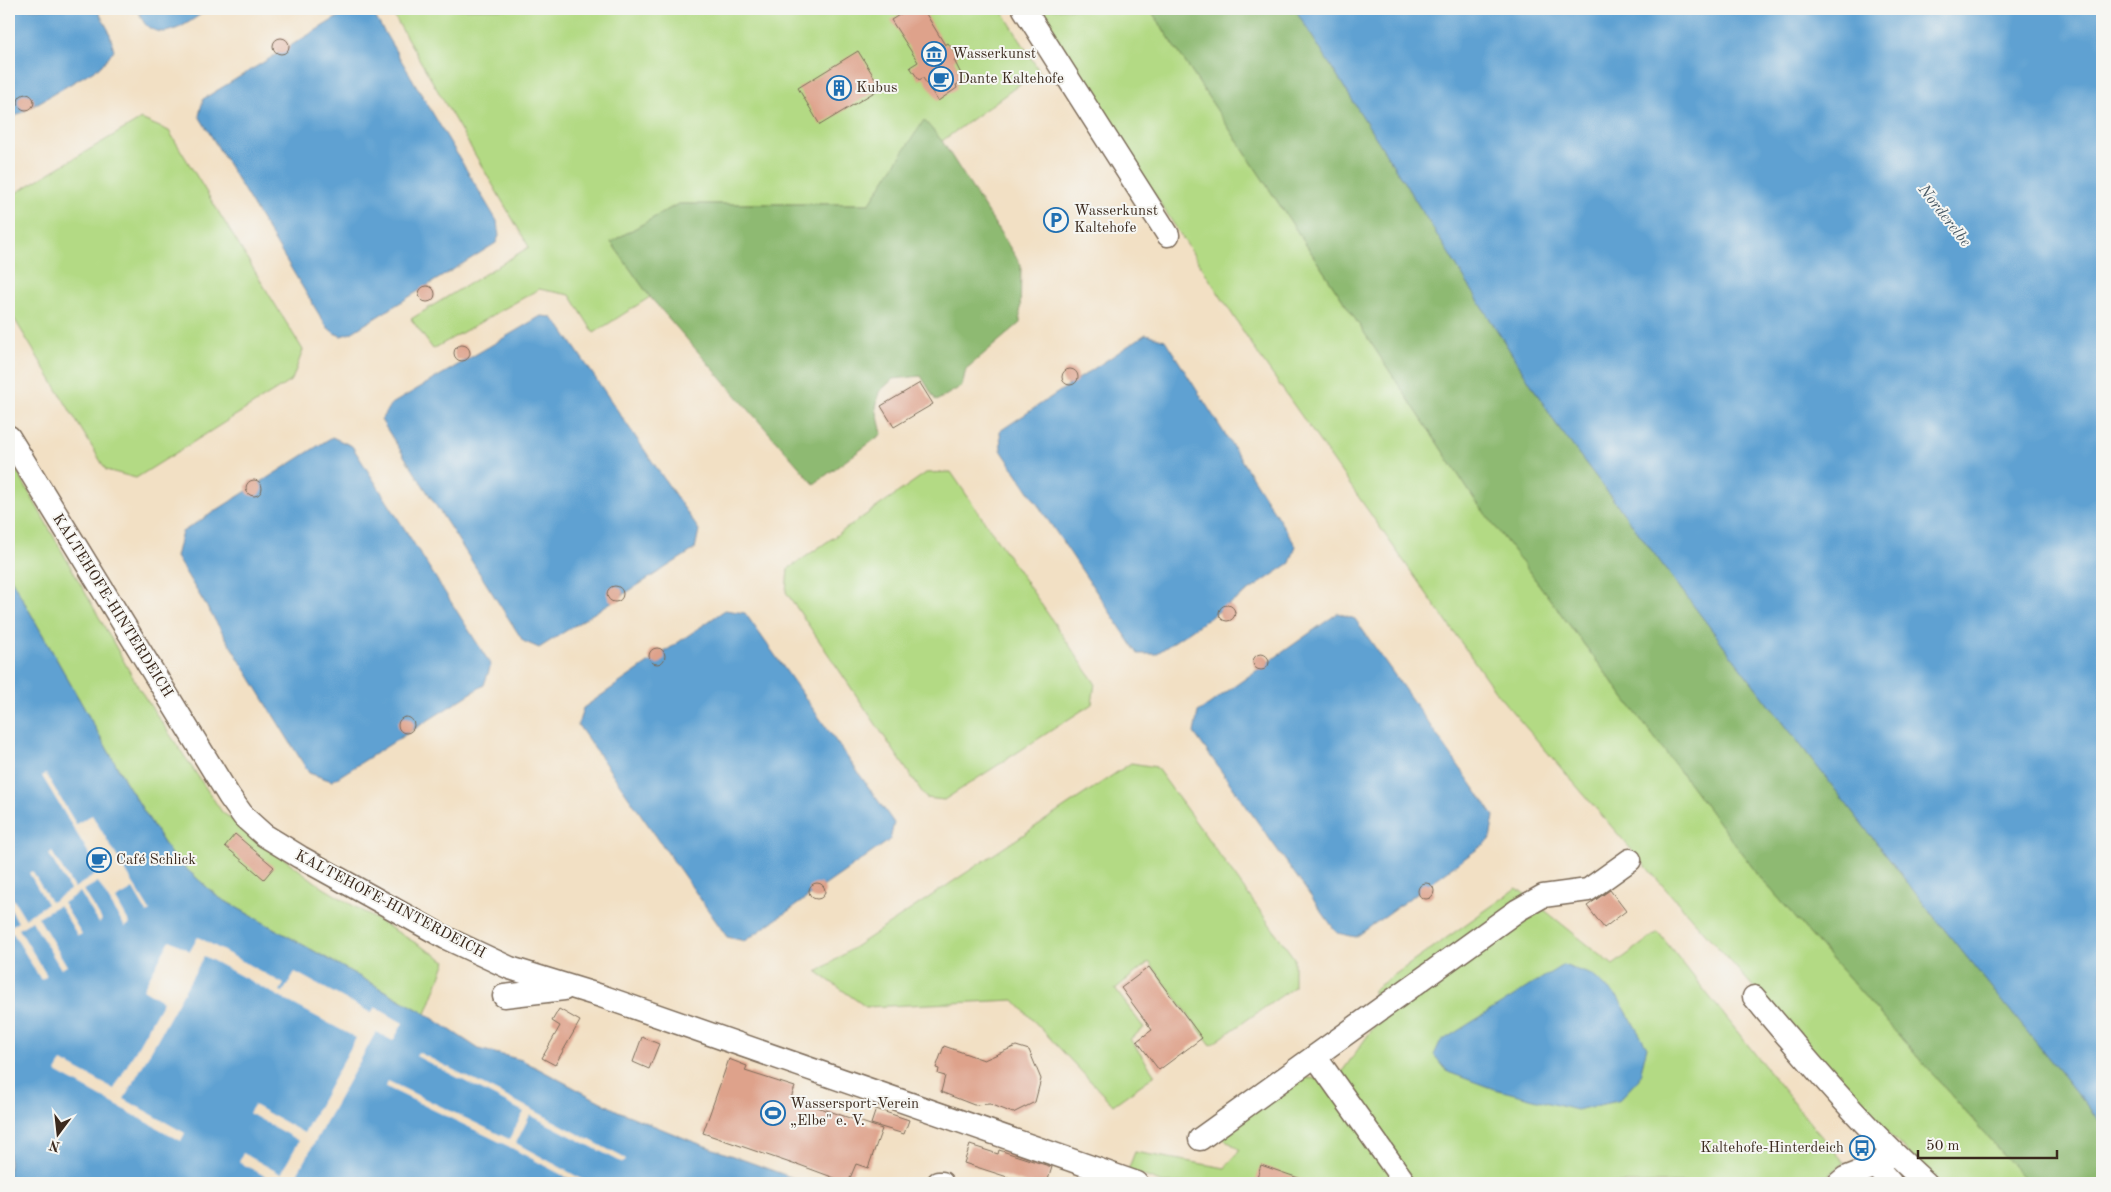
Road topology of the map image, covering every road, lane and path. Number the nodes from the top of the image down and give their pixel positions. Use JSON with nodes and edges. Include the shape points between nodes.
{"nodes":[{"id":1,"x":1024,"y":9,"type":"edge"},
{"id":2,"x":1168,"y":235,"type":"dead end"},
{"id":3,"x":9,"y":437,"type":"edge"},
{"id":4,"x":1630,"y":860,"type":"dead end"},
{"id":5,"x":573,"y":989,"type":"junction"},
{"id":6,"x":504,"y":996,"type":"dead end"},
{"id":7,"x":1754,"y":997,"type":"dead end"},
{"id":8,"x":1315,"y":1056,"type":"junction"},
{"id":9,"x":1200,"y":1139,"type":"dead end"},
{"id":10,"x":1880,"y":1167,"type":"edge"},
{"id":11,"x":938,"y":1183,"type":"edge"},
{"id":12,"x":942,"y":1183,"type":"edge"},
{"id":13,"x":1137,"y":1183,"type":"edge"},
{"id":14,"x":1405,"y":1183,"type":"edge"},
{"id":15,"x":1839,"y":1183,"type":"edge"},
{"id":16,"x":1891,"y":1183,"type":"edge"},
{"id":17,"x":1926,"y":1183,"type":"edge"}],
"edges":[{"from":1,"to":2,"type":"street"},
{"from":3,"to":5,"type":"street","name":"KALTEHOFE-HINTERDEICH","via":[[244,817],[264,835],[375,901],[510,968]]},
{"from":4,"to":8,"type":"street","via":[[1588,890],[1543,896],[1518,910]]},
{"from":5,"to":6,"type":"street"},
{"from":5,"to":13,"type":"street","name":"KALTEHOFE-HINTERDEICH"},
{"from":7,"to":10,"type":"street","via":[[1830,1086]]},
{"from":8,"to":9,"type":"street"},
{"from":8,"to":14,"type":"street"},
{"from":10,"to":15,"type":"street"},
{"from":10,"to":16,"type":"street"},
{"from":10,"to":17,"type":"street"},
{"from":11,"to":12,"type":"street"}]}
